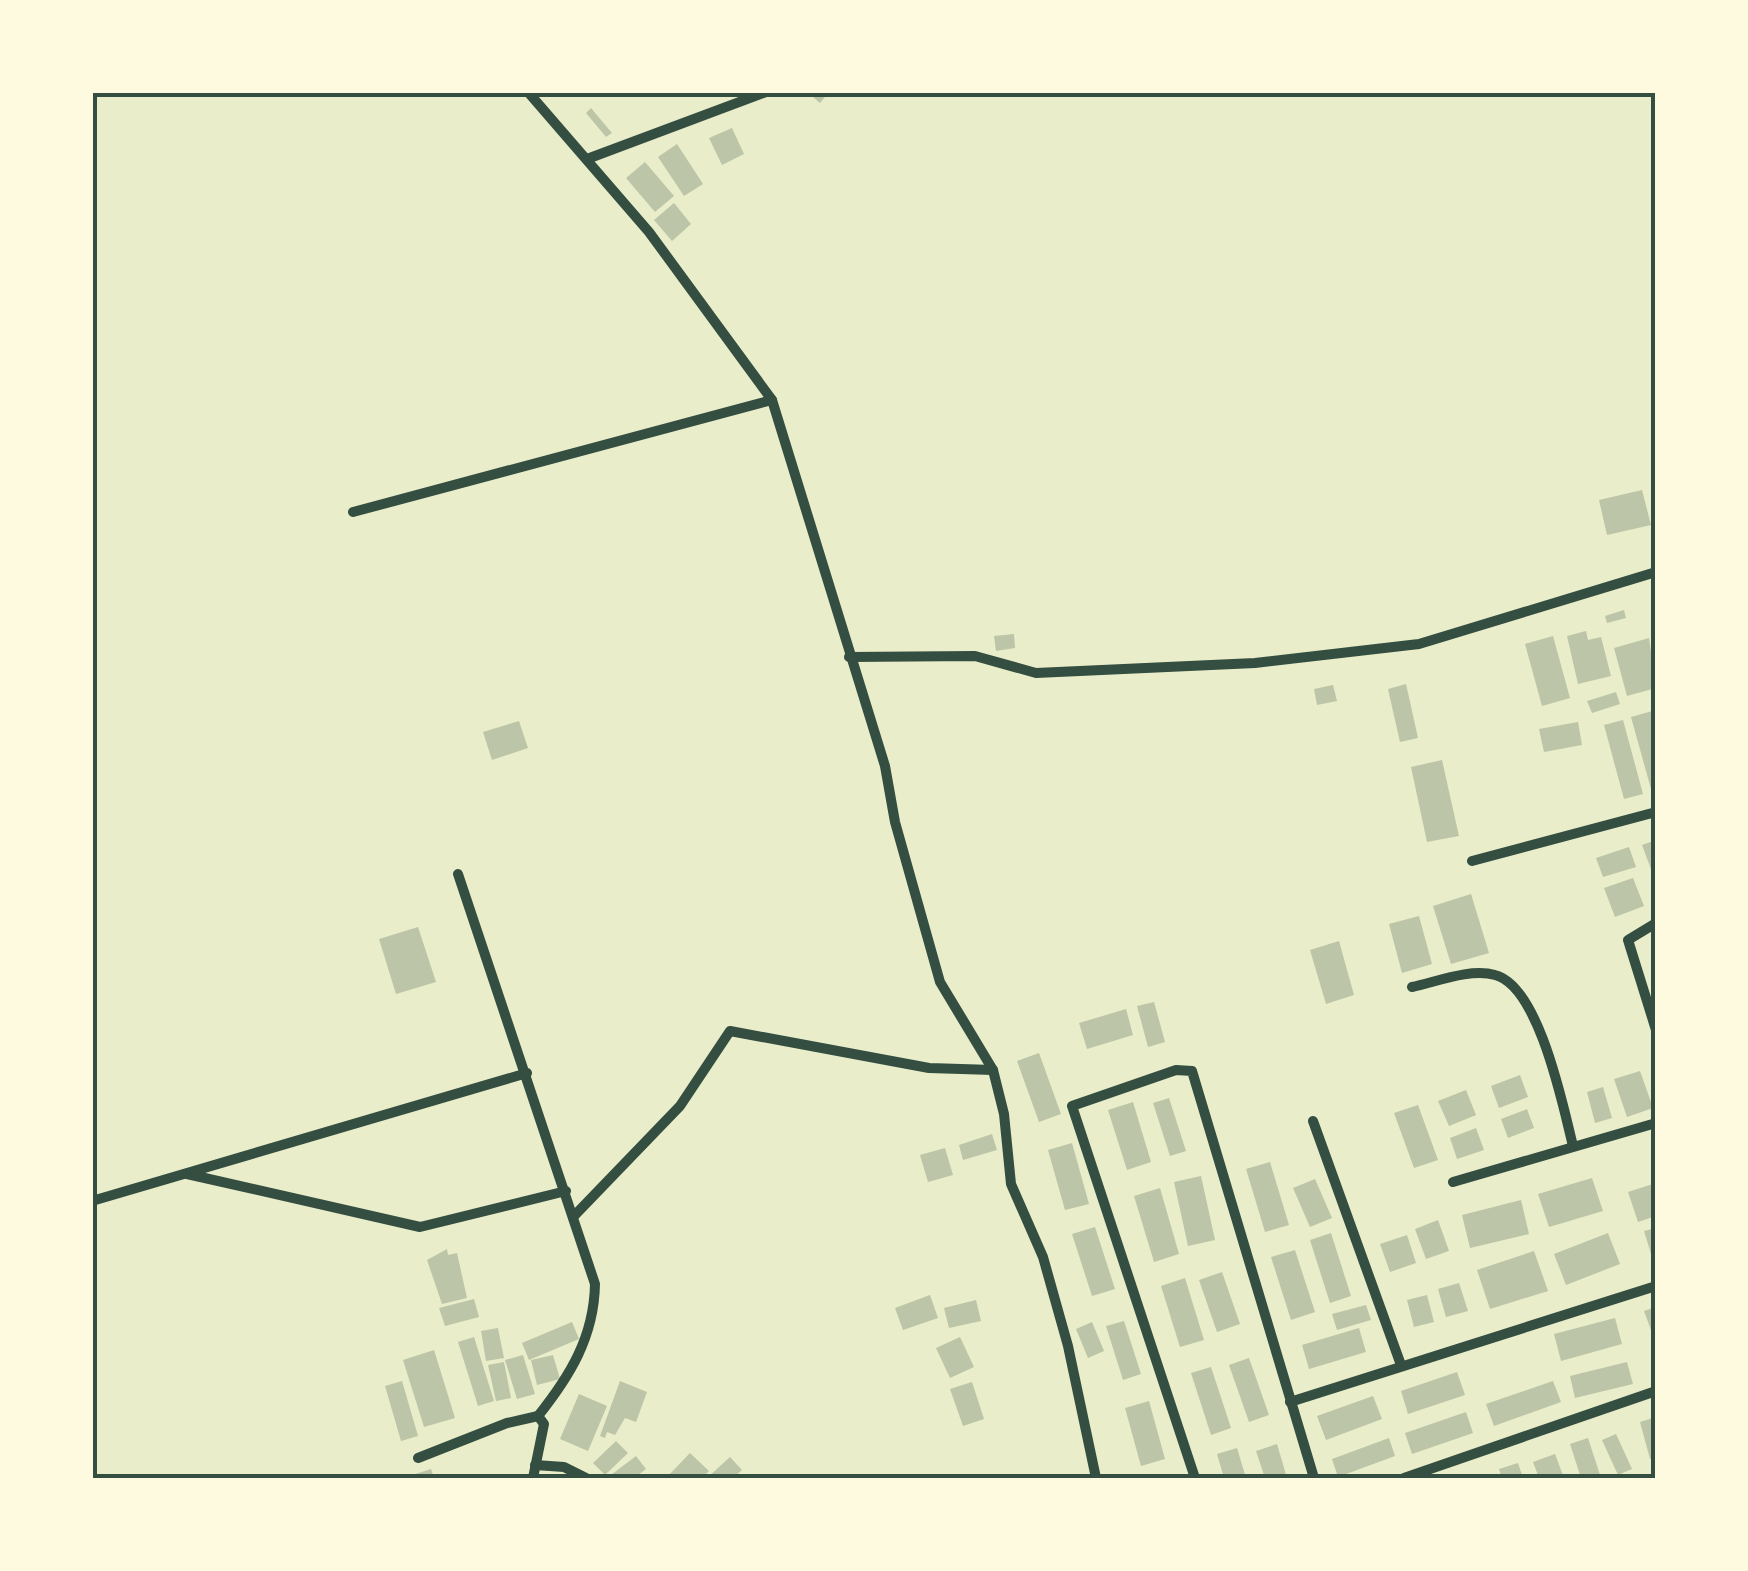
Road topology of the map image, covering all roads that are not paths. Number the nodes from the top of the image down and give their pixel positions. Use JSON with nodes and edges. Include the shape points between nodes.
{"nodes":[{"id":1,"x":528,"y":92,"type":"edge"},
{"id":2,"x":766,"y":92,"type":"edge"},
{"id":3,"x":587,"y":159,"type":"junction"},
{"id":4,"x":772,"y":400,"type":"junction"},
{"id":5,"x":354,"y":512,"type":"dead end"},
{"id":6,"x":1656,"y":572,"type":"edge"},
{"id":7,"x":849,"y":657,"type":"junction"},
{"id":8,"x":1656,"y":812,"type":"edge"},
{"id":9,"x":1472,"y":861,"type":"dead end"},
{"id":10,"x":458,"y":874,"type":"dead end"},
{"id":11,"x":1656,"y":923,"type":"edge"},
{"id":12,"x":1412,"y":987,"type":"dead end"},
{"id":13,"x":1656,"y":1030,"type":"edge"},
{"id":14,"x":994,"y":1070,"type":"junction"},
{"id":15,"x":527,"y":1073,"type":"junction"},
{"id":16,"x":1312,"y":1121,"type":"dead end"},
{"id":17,"x":1656,"y":1123,"type":"edge"},
{"id":18,"x":1573,"y":1146,"type":"junction"},
{"id":19,"x":186,"y":1173,"type":"junction"},
{"id":20,"x":1453,"y":1182,"type":"dead end"},
{"id":21,"x":566,"y":1191,"type":"junction"},
{"id":22,"x":92,"y":1201,"type":"edge"},
{"id":23,"x":574,"y":1216,"type":"junction"},
{"id":24,"x":1656,"y":1286,"type":"edge"},
{"id":25,"x":1401,"y":1365,"type":"junction"},
{"id":26,"x":1656,"y":1392,"type":"edge"},
{"id":27,"x":1290,"y":1402,"type":"junction"},
{"id":28,"x":538,"y":1416,"type":"junction"},
{"id":29,"x":418,"y":1458,"type":"dead end"},
{"id":30,"x":535,"y":1466,"type":"junction"},
{"id":31,"x":533,"y":1478,"type":"edge"},
{"id":32,"x":586,"y":1478,"type":"edge"},
{"id":33,"x":1096,"y":1478,"type":"edge"},
{"id":34,"x":1195,"y":1478,"type":"edge"},
{"id":35,"x":1314,"y":1478,"type":"edge"},
{"id":36,"x":1404,"y":1478,"type":"edge"}],
"edges":[{"from":1,"to":3,"type":"street"},
{"from":2,"to":3,"type":"street"},
{"from":3,"to":4,"type":"street"},
{"from":4,"to":5,"type":"street"},
{"from":4,"to":7,"type":"street"},
{"from":6,"to":7,"type":"street","via":[[1419,644],[1255,663],[1036,674],[975,656]]},
{"from":7,"to":14,"type":"street","via":[[885,766],[940,982]]},
{"from":8,"to":9,"type":"street"},
{"from":10,"to":15,"type":"street"},
{"from":11,"to":13,"type":"street","via":[[1628,940]]},
{"from":12,"to":18,"type":"street","via":[[1478,974],[1512,984],[1536,1026]]},
{"from":14,"to":23,"type":"street","via":[[929,1068],[730,1031],[680,1106]]},
{"from":14,"to":33,"type":"street","via":[[1011,1184],[1043,1257]]},
{"from":15,"to":19,"type":"street"},
{"from":15,"to":21,"type":"street"},
{"from":16,"to":25,"type":"street"},
{"from":17,"to":18,"type":"street"},
{"from":18,"to":20,"type":"street"},
{"from":19,"to":21,"type":"street","via":[[420,1227]]},
{"from":19,"to":22,"type":"street"},
{"from":21,"to":23,"type":"street"},
{"from":23,"to":28,"type":"street","via":[[595,1284],[594,1317],[568,1378]]},
{"from":24,"to":25,"type":"street"},
{"from":25,"to":27,"type":"street"},
{"from":26,"to":36,"type":"street"},
{"from":27,"to":34,"type":"street","via":[[1192,1072],[1176,1070],[1072,1106]]},
{"from":27,"to":35,"type":"street"},
{"from":28,"to":29,"type":"street"},
{"from":28,"to":30,"type":"street","via":[[544,1424]]},
{"from":30,"to":31,"type":"street"},
{"from":30,"to":32,"type":"street"}]}
